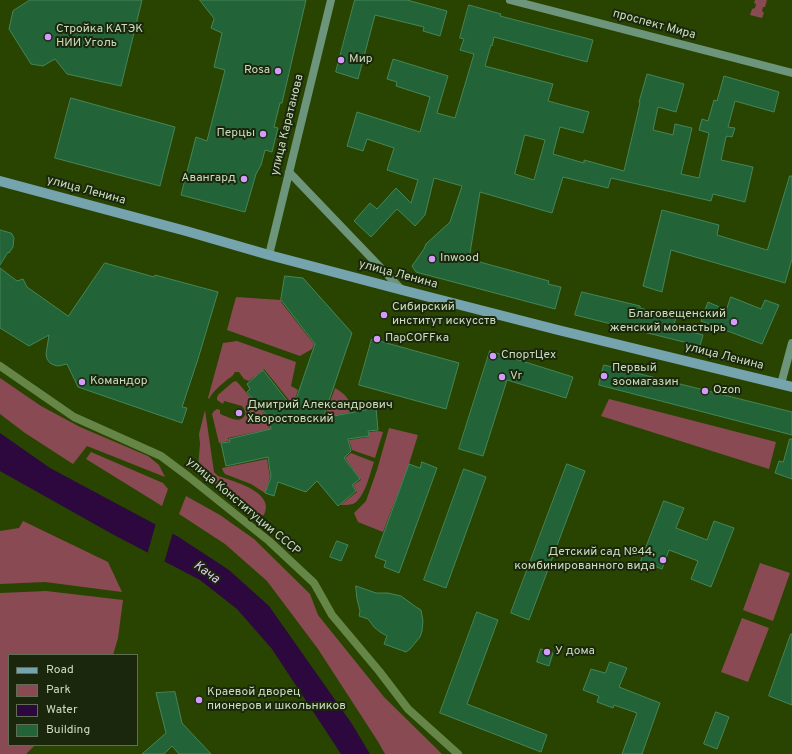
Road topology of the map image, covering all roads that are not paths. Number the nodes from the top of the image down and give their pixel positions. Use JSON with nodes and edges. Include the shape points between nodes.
{"nodes":[{"id":1,"x":331,"y":0,"type":"edge"},
{"id":2,"x":510,"y":0,"type":"edge"},
{"id":3,"x":792,"y":73,"type":"edge"},
{"id":4,"x":289,"y":172,"type":"junction"},
{"id":5,"x":0,"y":182,"type":"edge"},
{"id":6,"x":269,"y":255,"type":"junction"},
{"id":7,"x":402,"y":290,"type":"junction"},
{"id":8,"x":792,"y":343,"type":"edge"},
{"id":9,"x":0,"y":366,"type":"edge"},
{"id":10,"x":781,"y":384,"type":"junction"},
{"id":11,"x":792,"y":387,"type":"edge"},
{"id":12,"x":458,"y":754,"type":"edge"}],
"edges":[{"from":1,"to":4,"type":"street","name":"улица Каратанова"},
{"from":2,"to":3,"type":"street","name":"проспект Мира"},
{"from":4,"to":6,"type":"street","name":"улица Каратанова"},
{"from":4,"to":7,"type":"street"},
{"from":5,"to":6,"type":"main road","name":"улица Ленина"},
{"from":6,"to":7,"type":"main road","name":"улица Ленина"},
{"from":7,"to":10,"type":"main road","name":"улица Ленина"},
{"from":8,"to":10,"type":"street"},
{"from":9,"to":12,"type":"street","name":"улица Конституции СССР","via":[[74,417],[161,456],[268,541],[314,583],[332,615],[408,709]]},
{"from":10,"to":11,"type":"main road","name":"улица Ленина"}]}
